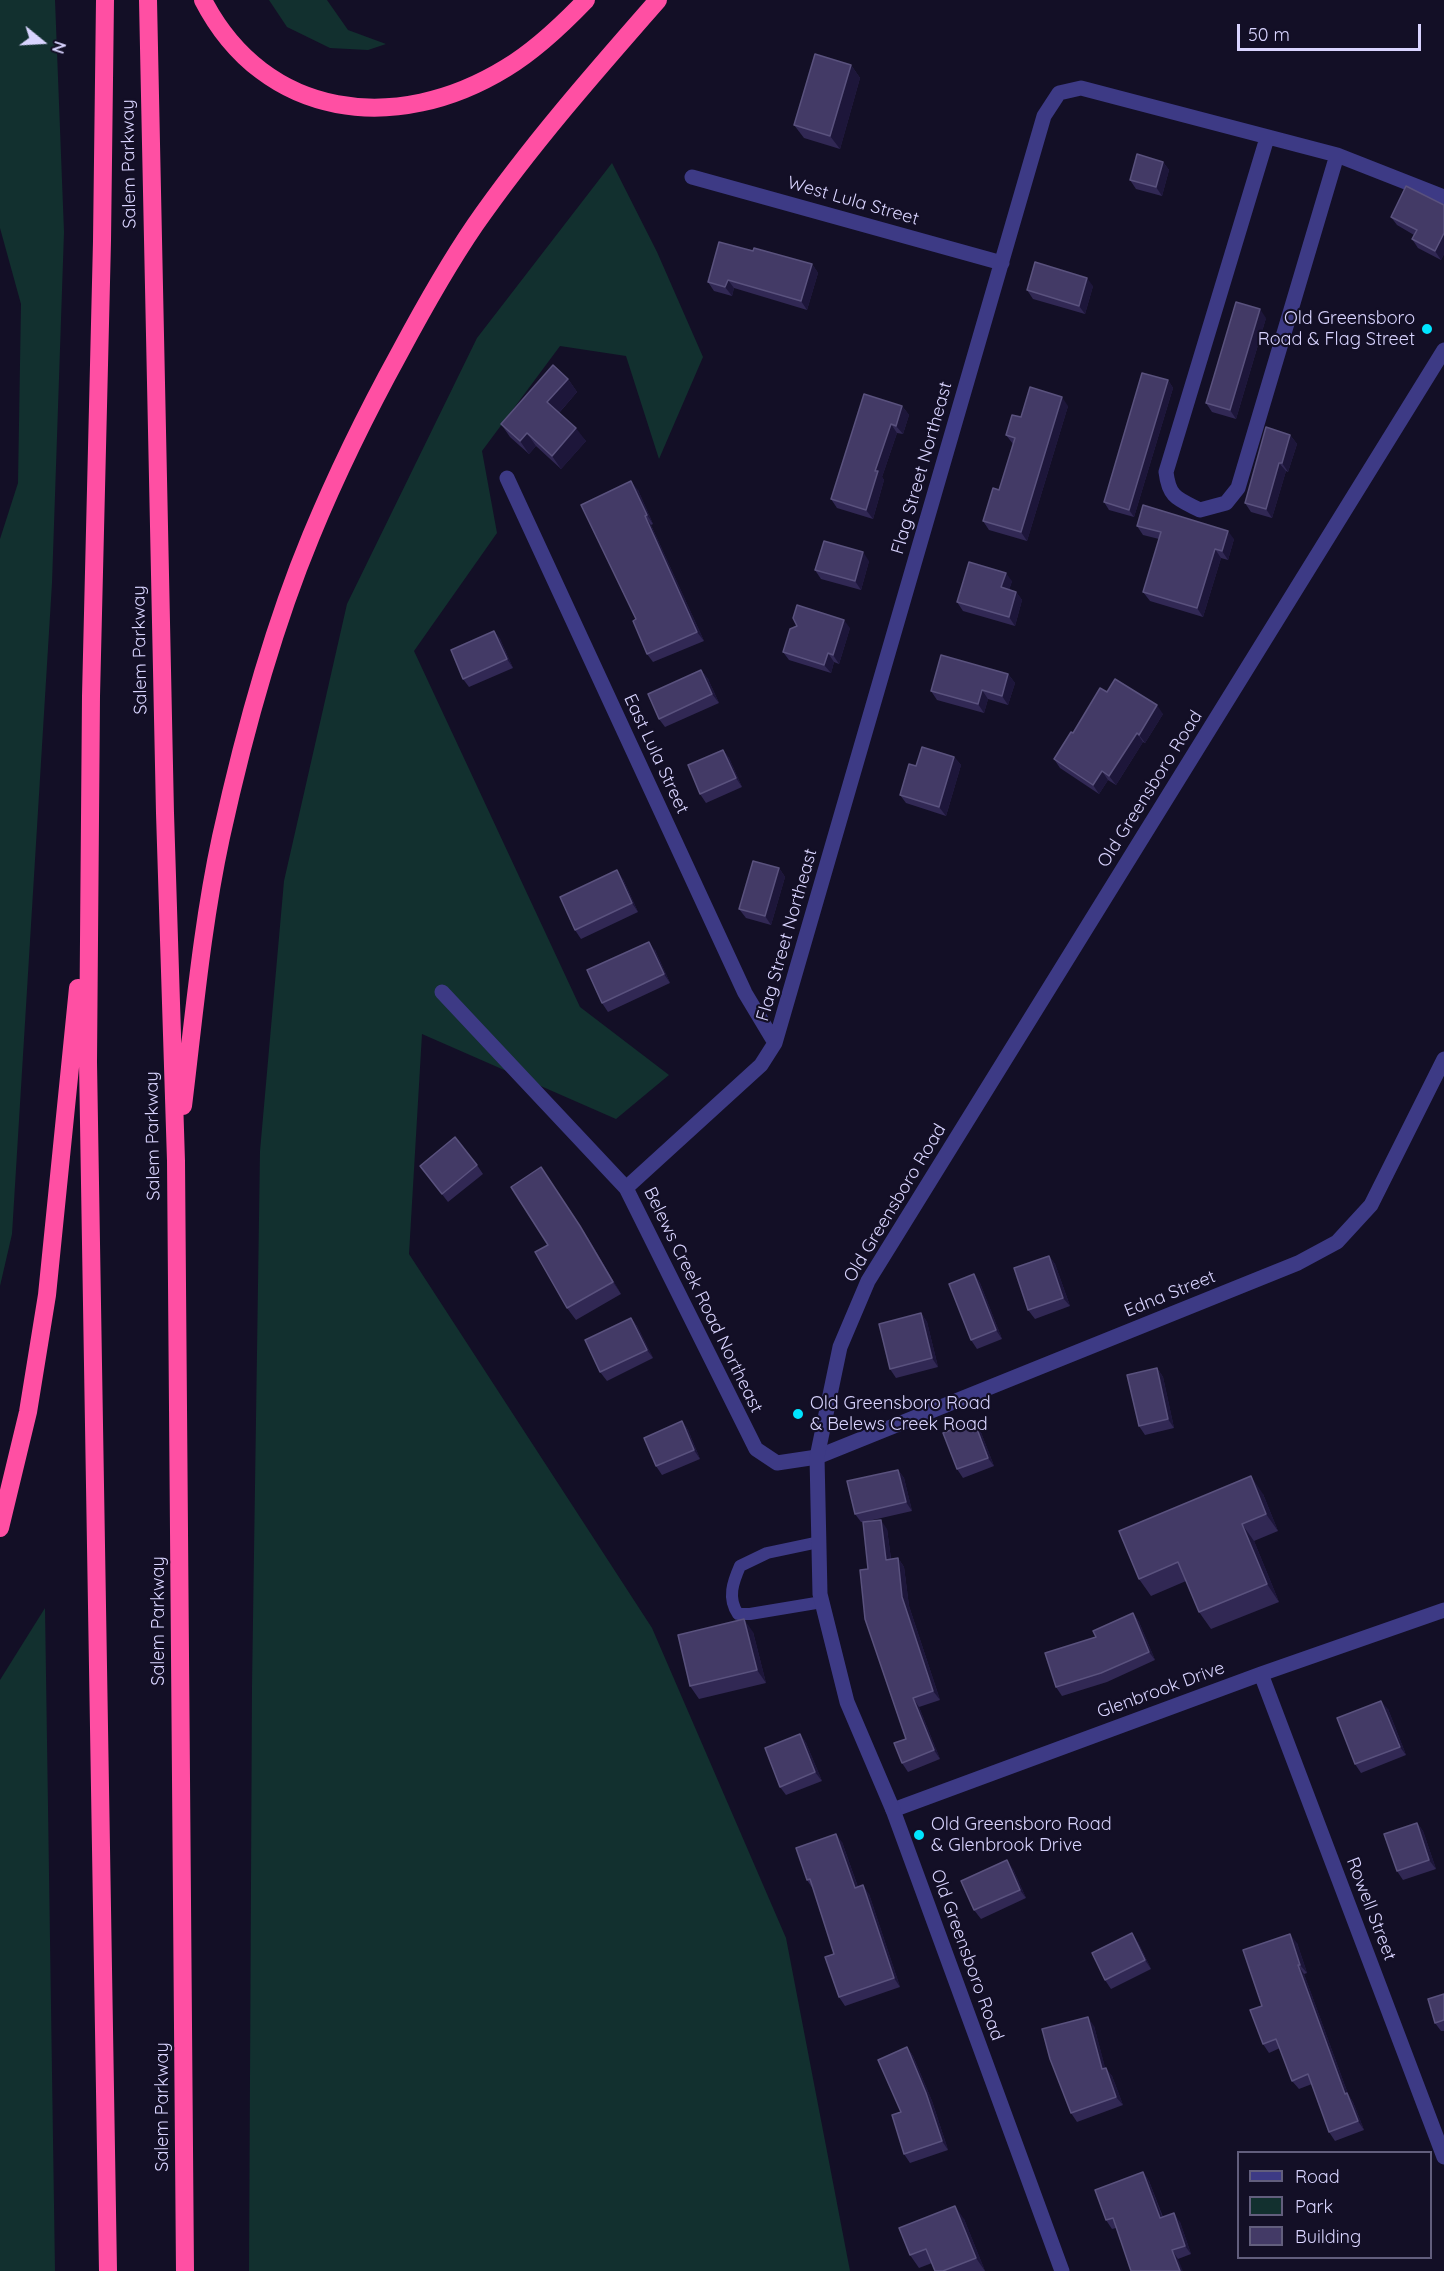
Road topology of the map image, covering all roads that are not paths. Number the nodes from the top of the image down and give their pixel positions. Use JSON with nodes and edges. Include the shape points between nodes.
{"nodes":[{"id":1,"x":105,"y":0,"type":"edge"},
{"id":2,"x":148,"y":0,"type":"edge"},
{"id":3,"x":203,"y":0,"type":"edge"},
{"id":4,"x":586,"y":0,"type":"edge"},
{"id":5,"x":658,"y":0,"type":"edge"},
{"id":6,"x":1267,"y":138,"type":"junction"},
{"id":7,"x":1337,"y":155,"type":"junction"},
{"id":8,"x":693,"y":177,"type":"dead end"},
{"id":9,"x":1444,"y":196,"type":"edge"},
{"id":10,"x":1002,"y":263,"type":"junction"},
{"id":11,"x":1444,"y":350,"type":"edge"},
{"id":12,"x":507,"y":478,"type":"dead end"},
{"id":13,"x":89,"y":879,"type":"junction"},
{"id":14,"x":442,"y":992,"type":"dead end"},
{"id":15,"x":775,"y":1043,"type":"junction"},
{"id":16,"x":1444,"y":1059,"type":"edge"},
{"id":17,"x":176,"y":1161,"type":"junction"},
{"id":18,"x":626,"y":1188,"type":"junction"},
{"id":19,"x":817,"y":1457,"type":"junction"},
{"id":20,"x":0,"y":1528,"type":"edge"},
{"id":21,"x":819,"y":1542,"type":"junction"},
{"id":22,"x":822,"y":1602,"type":"junction"},
{"id":23,"x":1444,"y":1610,"type":"edge"},
{"id":24,"x":1261,"y":1674,"type":"junction"},
{"id":25,"x":893,"y":1810,"type":"junction"},
{"id":26,"x":1444,"y":2157,"type":"edge"},
{"id":27,"x":108,"y":2271,"type":"edge"},
{"id":28,"x":185,"y":2271,"type":"edge"},
{"id":29,"x":1062,"y":2271,"type":"edge"}],
"edges":[{"from":1,"to":13,"type":"highway","name":"Salem Parkway"},
{"from":2,"to":17,"type":"highway","name":"Salem Parkway","via":[[164,790]]},
{"from":3,"to":4,"type":"highway","via":[[227,38],[264,73],[315,99],[368,109],[427,102],[481,82],[536,47]]},
{"from":5,"to":17,"type":"highway","via":[[542,136],[474,226],[385,379],[310,537],[261,686],[220,839],[206,918]]},
{"from":6,"to":7,"type":"street","name":"Flag Street Northeast"},
{"from":6,"to":7,"type":"street","via":[[1166,472],[1168,487],[1177,499],[1200,510],[1226,503],[1238,488]]},
{"from":6,"to":10,"type":"street","name":"Flag Street Northeast","via":[[1081,88],[1059,93],[1044,117]]},
{"from":7,"to":9,"type":"street","name":"Flag Street Northeast"},
{"from":8,"to":10,"type":"street","name":"West Lula Street"},
{"from":10,"to":15,"type":"street","name":"Flag Street Northeast"},
{"from":11,"to":19,"type":"street","name":"Old Greensboro Road","via":[[868,1281],[840,1347]]},
{"from":12,"to":15,"type":"street","name":"East Lula Street","via":[[745,993]]},
{"from":13,"to":20,"type":"highway","via":[[47,1295],[28,1412]]},
{"from":13,"to":27,"type":"highway","name":"Salem Parkway","via":[[88,1062]]},
{"from":14,"to":18,"type":"street","name":"Belews Creek Road Northeast"},
{"from":15,"to":18,"type":"street","name":"Flag Street Northeast","via":[[761,1065]]},
{"from":16,"to":19,"type":"street","name":"Edna Street","via":[[1371,1205],[1337,1242],[1298,1263]]},
{"from":17,"to":28,"type":"highway","name":"Salem Parkway"},
{"from":18,"to":19,"type":"street","name":"Belews Creek Road Northeast","via":[[756,1449],[777,1463]]},
{"from":19,"to":21,"type":"street","name":"Old Greensboro Road"},
{"from":21,"to":22,"type":"street","name":"Old Greensboro Road"},
{"from":21,"to":22,"type":"lane","via":[[767,1553],[740,1566],[731,1587],[738,1614]]},
{"from":22,"to":25,"type":"street","name":"Old Greensboro Road","via":[[847,1702]]},
{"from":23,"to":24,"type":"street","name":"Glenbrook Drive"},
{"from":24,"to":25,"type":"street","name":"Glenbrook Drive"},
{"from":24,"to":26,"type":"street","name":"Rowell Street"},
{"from":25,"to":29,"type":"street","name":"Old Greensboro Road"}]}
